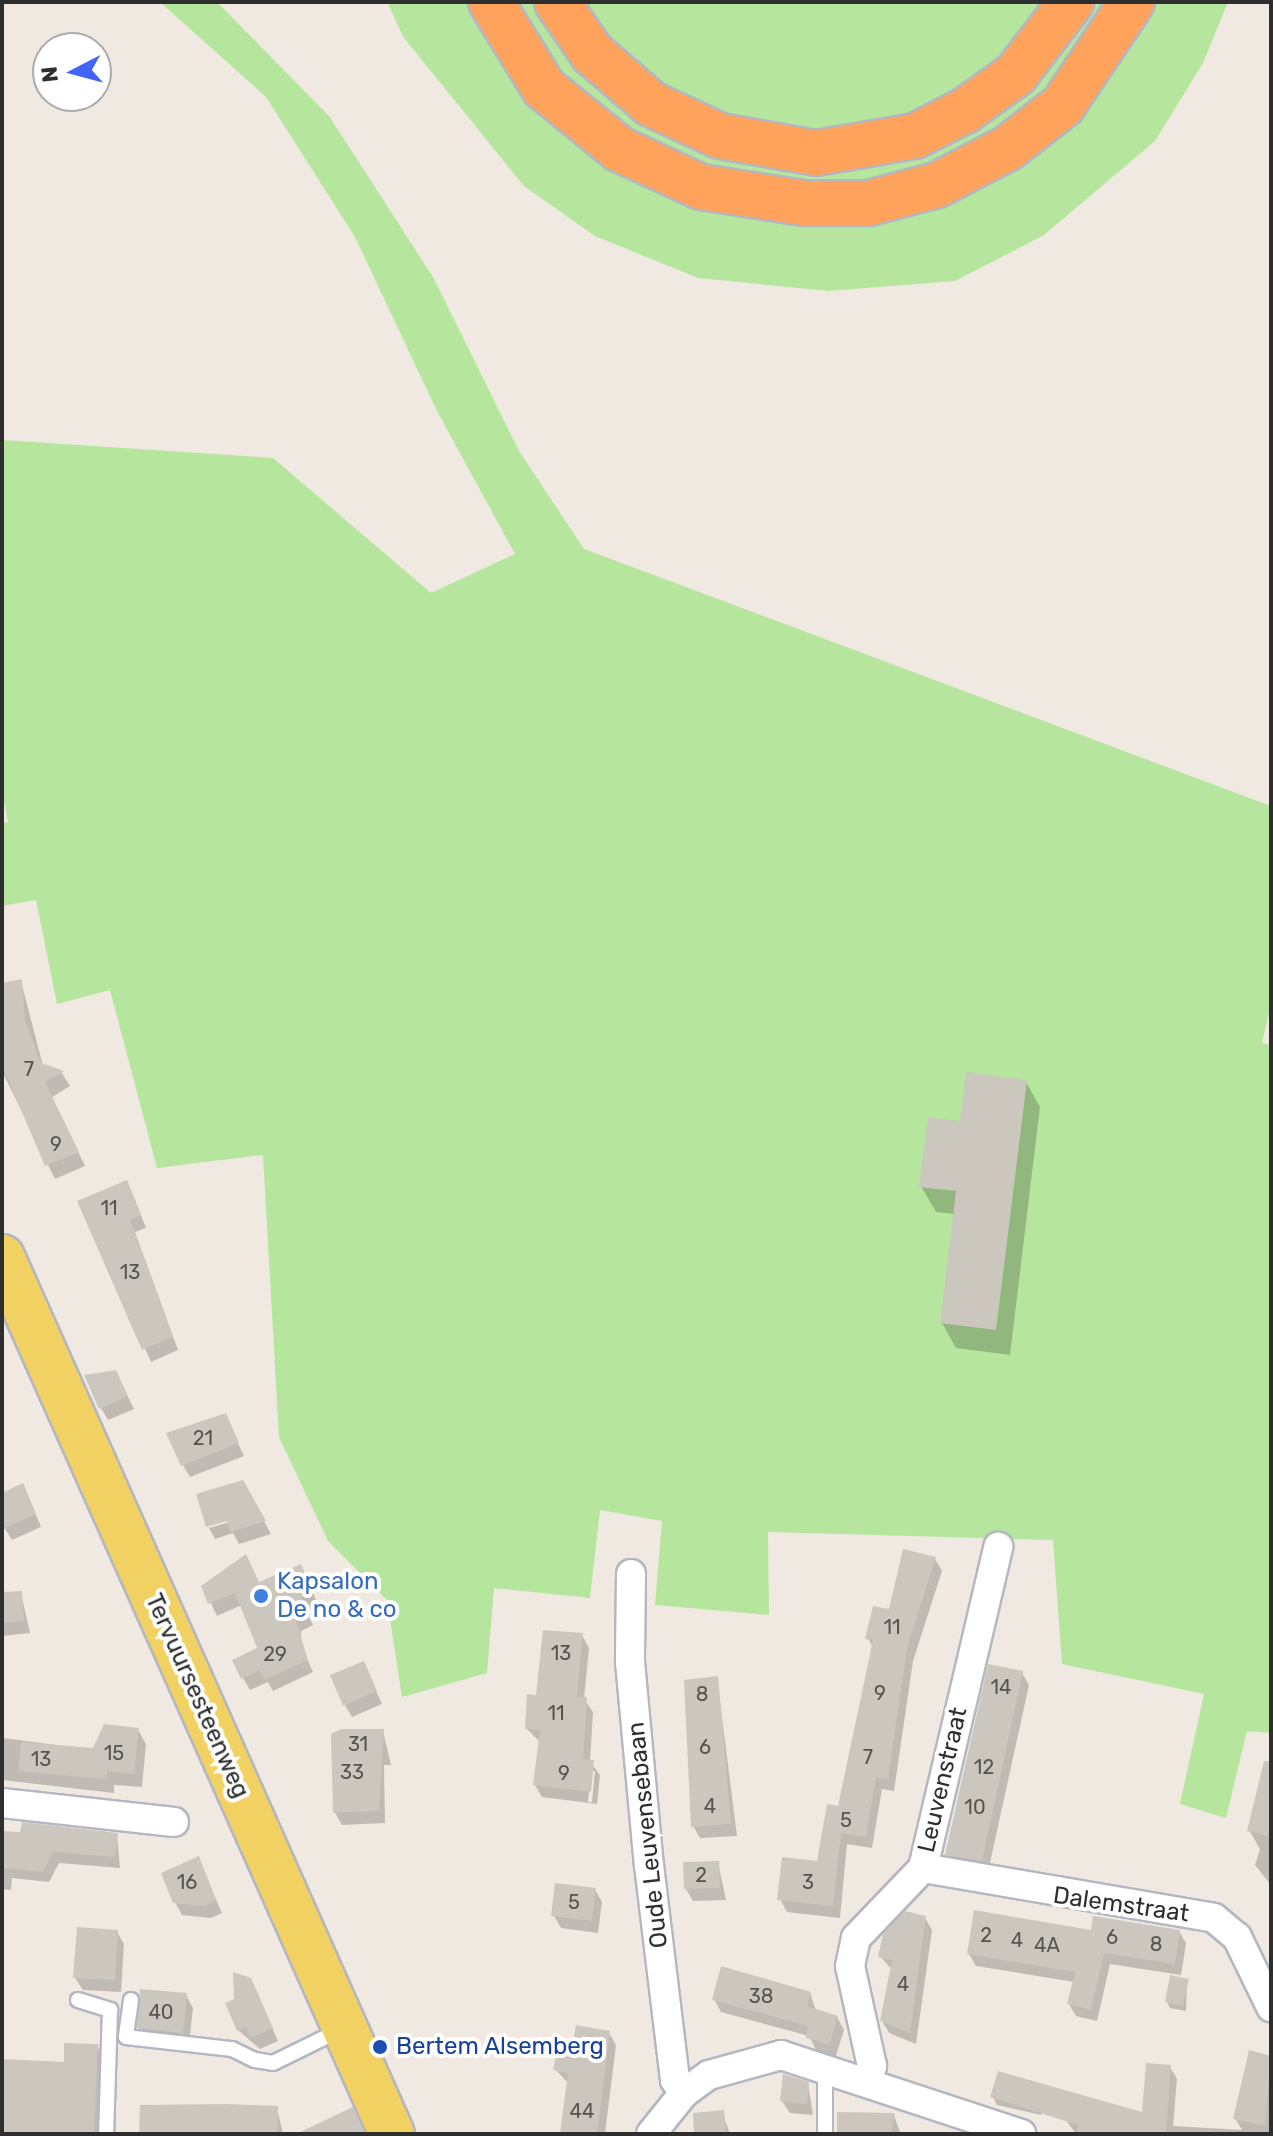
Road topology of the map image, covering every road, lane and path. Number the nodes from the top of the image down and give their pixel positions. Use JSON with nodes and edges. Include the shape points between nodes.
{"nodes":[{"id":1,"x":491,"y":2,"type":"edge"},
{"id":2,"x":557,"y":2,"type":"edge"},
{"id":3,"x":1071,"y":2,"type":"edge"},
{"id":4,"x":1132,"y":2,"type":"edge"},
{"id":5,"x":2,"y":1257,"type":"edge"},
{"id":6,"x":998,"y":1547,"type":"dead end"},
{"id":7,"x":631,"y":1574,"type":"dead end"},
{"id":8,"x":2,"y":1803,"type":"edge"},
{"id":9,"x":174,"y":1822,"type":"dead end"},
{"id":10,"x":923,"y":1868,"type":"junction"},
{"id":11,"x":78,"y":2000,"type":"dead end"},
{"id":12,"x":131,"y":2000,"type":"dead end"},
{"id":13,"x":1271,"y":2007,"type":"edge"},
{"id":14,"x":345,"y":2028,"type":"junction"},
{"id":15,"x":825,"y":2066,"type":"junction"},
{"id":16,"x":868,"y":2081,"type":"junction"},
{"id":17,"x":684,"y":2093,"type":"junction"},
{"id":18,"x":106,"y":2134,"type":"edge"},
{"id":19,"x":392,"y":2134,"type":"edge"},
{"id":20,"x":651,"y":2134,"type":"edge"},
{"id":21,"x":825,"y":2134,"type":"edge"},
{"id":22,"x":1021,"y":2134,"type":"edge"}],
"edges":[{"from":1,"to":4,"type":"highway","via":[[544,88],[619,149],[701,187],[804,203],[869,203],[924,188],[1008,148],[1063,105]]},
{"from":2,"to":3,"type":"highway","via":[[592,53],[651,104],[720,136],[816,153],[915,136],[966,110],[1016,74]]},
{"from":5,"to":14,"type":"main road","name":"Tervuursesteenweg"},
{"from":6,"to":10,"type":"street","name":"Leuvenstraat"},
{"from":7,"to":17,"type":"street","name":"Oude Leuvensebaan","via":[[630,1662],[647,1849],[675,2080]]},
{"from":8,"to":9,"type":"street"},
{"from":10,"to":13,"type":"street","name":"Dalemstraat","via":[[1214,1918],[1237,1937]]},
{"from":10,"to":16,"type":"street","name":"Leuvenstraat","via":[[856,1938],[850,1966],[872,2066]]},
{"from":11,"to":18,"type":"lane","via":[[110,2010]]},
{"from":12,"to":14,"type":"lane","via":[[126,2037],[232,2049],[273,2063]]},
{"from":14,"to":19,"type":"main road","name":"Tervuursesteenweg"},
{"from":15,"to":16,"type":"street"},
{"from":15,"to":17,"type":"street","via":[[758,2057]]},
{"from":15,"to":21,"type":"lane"},
{"from":16,"to":22,"type":"street"},
{"from":17,"to":20,"type":"street"}]}
